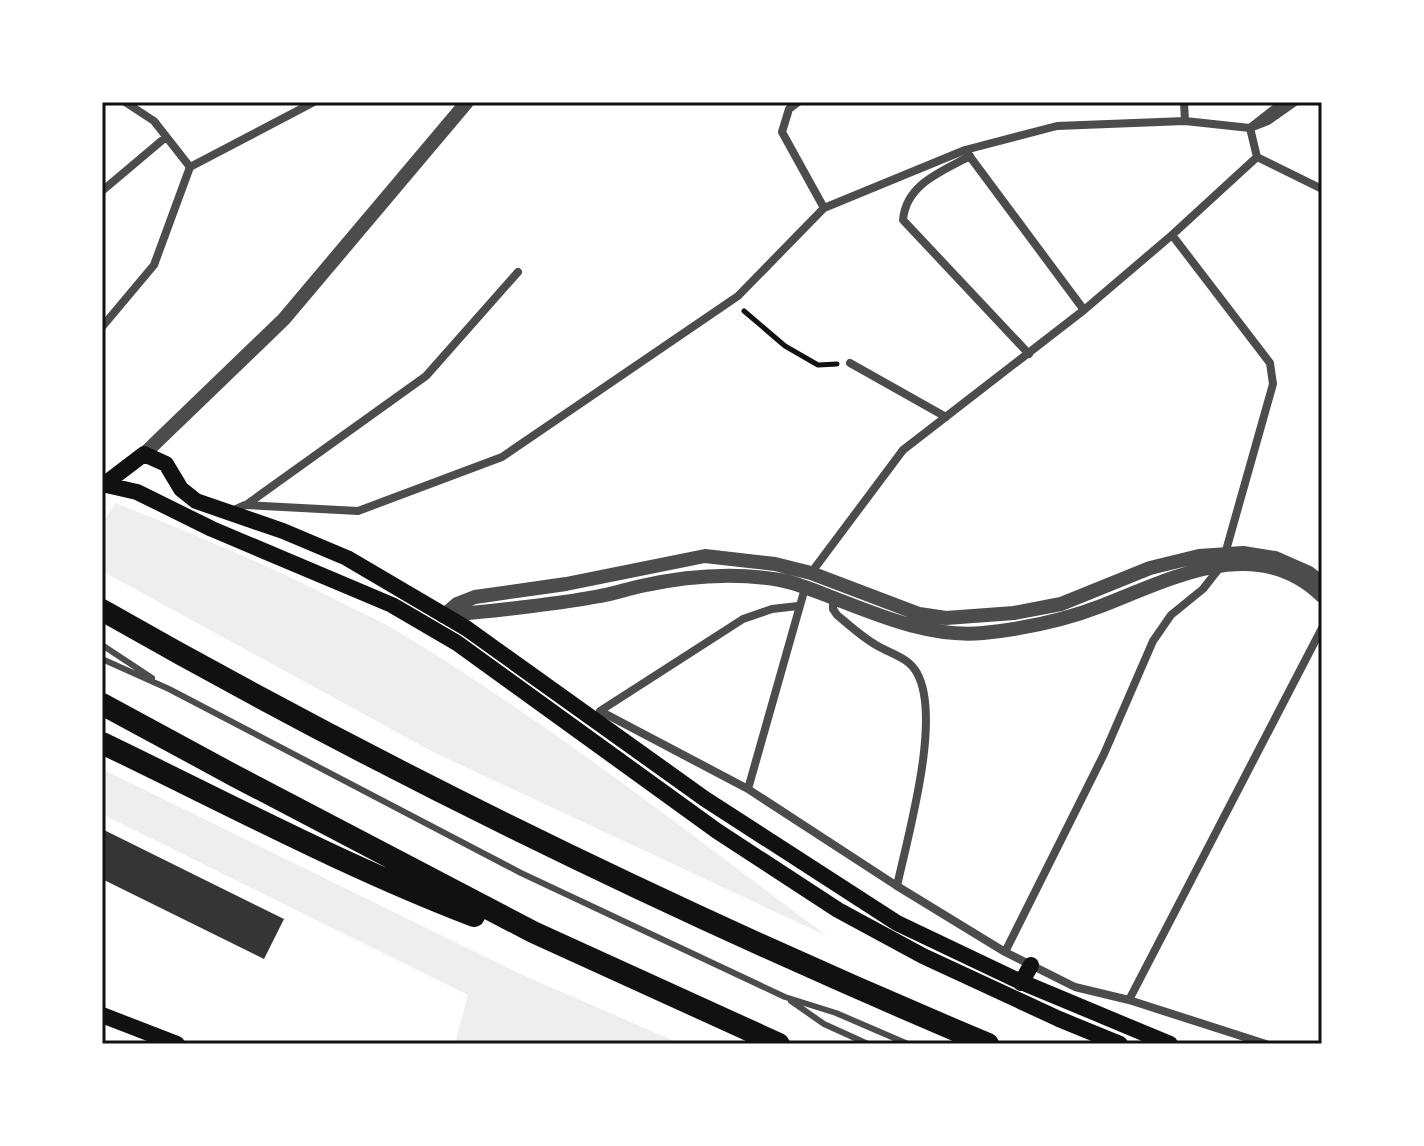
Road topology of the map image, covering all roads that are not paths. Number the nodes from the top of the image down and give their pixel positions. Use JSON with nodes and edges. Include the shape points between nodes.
{"nodes":[{"id":1,"x":125,"y":102,"type":"edge"},
{"id":2,"x":314,"y":102,"type":"edge"},
{"id":3,"x":467,"y":102,"type":"edge"},
{"id":4,"x":798,"y":102,"type":"edge"},
{"id":5,"x":1184,"y":102,"type":"edge"},
{"id":6,"x":1283,"y":102,"type":"edge"},
{"id":7,"x":1295,"y":102,"type":"edge"},
{"id":8,"x":1185,"y":121,"type":"junction"},
{"id":9,"x":1250,"y":128,"type":"junction"},
{"id":10,"x":166,"y":137,"type":"junction"},
{"id":11,"x":967,"y":153,"type":"junction"},
{"id":12,"x":1257,"y":157,"type":"junction"},
{"id":13,"x":190,"y":167,"type":"junction"},
{"id":14,"x":1322,"y":189,"type":"edge"},
{"id":15,"x":102,"y":191,"type":"edge"},
{"id":16,"x":824,"y":208,"type":"junction"},
{"id":17,"x":1172,"y":235,"type":"junction"},
{"id":18,"x":518,"y":272,"type":"dead end"},
{"id":19,"x":1084,"y":310,"type":"junction"},
{"id":20,"x":102,"y":327,"type":"edge"},
{"id":21,"x":1029,"y":354,"type":"junction"},
{"id":22,"x":850,"y":363,"type":"road end"},
{"id":23,"x":946,"y":417,"type":"junction"},
{"id":24,"x":144,"y":454,"type":"junction"},
{"id":25,"x":102,"y":465,"type":"edge"},
{"id":26,"x":120,"y":470,"type":"junction"},
{"id":27,"x":102,"y":486,"type":"edge"},
{"id":28,"x":245,"y":505,"type":"junction"},
{"id":29,"x":228,"y":513,"type":"junction"},
{"id":30,"x":1224,"y":560,"type":"junction"},
{"id":31,"x":811,"y":573,"type":"junction"},
{"id":32,"x":1322,"y":583,"type":"edge"},
{"id":33,"x":805,"y":588,"type":"junction"},
{"id":34,"x":1322,"y":596,"type":"edge"},
{"id":35,"x":833,"y":598,"type":"junction"},
{"id":36,"x":798,"y":606,"type":"junction"},
{"id":37,"x":102,"y":610,"type":"edge"},
{"id":38,"x":437,"y":622,"type":"junction"},
{"id":39,"x":1322,"y":628,"type":"edge"},
{"id":40,"x":102,"y":645,"type":"edge"},
{"id":41,"x":102,"y":659,"type":"edge"},
{"id":42,"x":169,"y":689,"type":"junction"},
{"id":43,"x":102,"y":704,"type":"edge"},
{"id":44,"x":102,"y":743,"type":"edge"},
{"id":45,"x":748,"y":789,"type":"junction"},
{"id":46,"x":897,"y":886,"type":"junction"},
{"id":47,"x":533,"y":932,"type":"junction"},
{"id":48,"x":1005,"y":952,"type":"junction"},
{"id":49,"x":1031,"y":965,"type":"junction"},
{"id":50,"x":1021,"y":983,"type":"junction"},
{"id":51,"x":785,"y":997,"type":"junction"},
{"id":52,"x":1129,"y":1000,"type":"junction"},
{"id":53,"x":102,"y":1015,"type":"edge"},
{"id":54,"x":177,"y":1044,"type":"edge"},
{"id":55,"x":779,"y":1044,"type":"edge"},
{"id":56,"x":868,"y":1044,"type":"edge"},
{"id":57,"x":908,"y":1044,"type":"edge"},
{"id":58,"x":988,"y":1044,"type":"edge"},
{"id":59,"x":1120,"y":1044,"type":"edge"},
{"id":60,"x":1170,"y":1044,"type":"edge"},
{"id":61,"x":1266,"y":1044,"type":"edge"}],
"edges":[{"from":1,"to":10,"type":"street","via":[[154,121]]},
{"from":2,"to":13,"type":"street"},
{"from":3,"to":24,"type":"street","via":[[284,319]]},
{"from":4,"to":16,"type":"street","via":[[789,109],[782,132]]},
{"from":5,"to":8,"type":"street"},
{"from":6,"to":9,"type":"street"},
{"from":7,"to":9,"type":"street"},
{"from":8,"to":9,"type":"street"},
{"from":8,"to":11,"type":"street","via":[[1057,126]]},
{"from":9,"to":12,"type":"street"},
{"from":10,"to":13,"type":"street"},
{"from":10,"to":15,"type":"street"},
{"from":11,"to":16,"type":"street"},
{"from":11,"to":19,"type":"street"},
{"from":11,"to":21,"type":"street","via":[[922,183],[904,203],[903,220]]},
{"from":12,"to":14,"type":"street"},
{"from":12,"to":17,"type":"street"},
{"from":13,"to":20,"type":"street","via":[[154,265]]},
{"from":16,"to":28,"type":"street","via":[[732,300],[502,457],[358,511]]},
{"from":17,"to":19,"type":"street"},
{"from":17,"to":30,"type":"street","via":[[1270,363],[1273,384]]},
{"from":18,"to":28,"type":"street","via":[[426,376]]},
{"from":19,"to":21,"type":"street"},
{"from":21,"to":23,"type":"street"},
{"from":22,"to":23,"type":"street"},
{"from":23,"to":31,"type":"street","via":[[903,450]]},
{"from":24,"to":26,"type":"main road"},
{"from":24,"to":29,"type":"main road","via":[[166,464],[181,489],[196,501]]},
{"from":25,"to":26,"type":"main road"},
{"from":26,"to":27,"type":"main road"},
{"from":27,"to":38,"type":"main road","via":[[137,492],[212,529]]},
{"from":28,"to":29,"type":"street"},
{"from":29,"to":38,"type":"main road","via":[[347,558]]},
{"from":30,"to":31,"type":"street","via":[[1199,556],[1150,568],[1061,604],[972,618],[919,614]]},
{"from":30,"to":32,"type":"street","via":[[1243,553],[1275,558]]},
{"from":30,"to":34,"type":"street","via":[[1287,572]]},
{"from":30,"to":35,"type":"street","via":[[1100,607],[984,633],[951,634],[893,621]]},
{"from":30,"to":48,"type":"street","via":[[1153,641],[1104,754]]},
{"from":31,"to":33,"type":"street"},
{"from":31,"to":38,"type":"street","via":[[705,556],[475,597],[457,604]]},
{"from":33,"to":35,"type":"street"},
{"from":33,"to":36,"type":"street"},
{"from":33,"to":38,"type":"street","via":[[769,579],[687,577]]},
{"from":35,"to":46,"type":"street","via":[[837,615],[876,645],[903,657],[917,672],[927,707],[922,765]]},
{"from":36,"to":45,"type":"street"},
{"from":36,"to":45,"type":"street","via":[[743,619],[600,711]]},
{"from":37,"to":58,"type":"highway","via":[[242,690],[477,811],[818,973]]},
{"from":38,"to":50,"type":"main road","via":[[466,628],[844,891]]},
{"from":38,"to":59,"type":"main road","via":[[457,643],[717,831],[838,910],[923,956]]},
{"from":39,"to":52,"type":"street"},
{"from":40,"to":42,"type":"lane"},
{"from":41,"to":42,"type":"lane"},
{"from":42,"to":51,"type":"lane","via":[[521,873]]},
{"from":43,"to":47,"type":"highway"},
{"from":44,"to":47,"type":"highway","via":[[414,892]]},
{"from":45,"to":46,"type":"street"},
{"from":46,"to":48,"type":"street"},
{"from":47,"to":55,"type":"highway"},
{"from":48,"to":49,"type":"street"},
{"from":49,"to":50,"type":"main road"},
{"from":49,"to":52,"type":"street","via":[[1075,987]]},
{"from":50,"to":60,"type":"main road"},
{"from":51,"to":56,"type":"lane","via":[[824,1024]]},
{"from":51,"to":57,"type":"lane"},
{"from":52,"to":61,"type":"street"},
{"from":53,"to":54,"type":"main road"}]}
